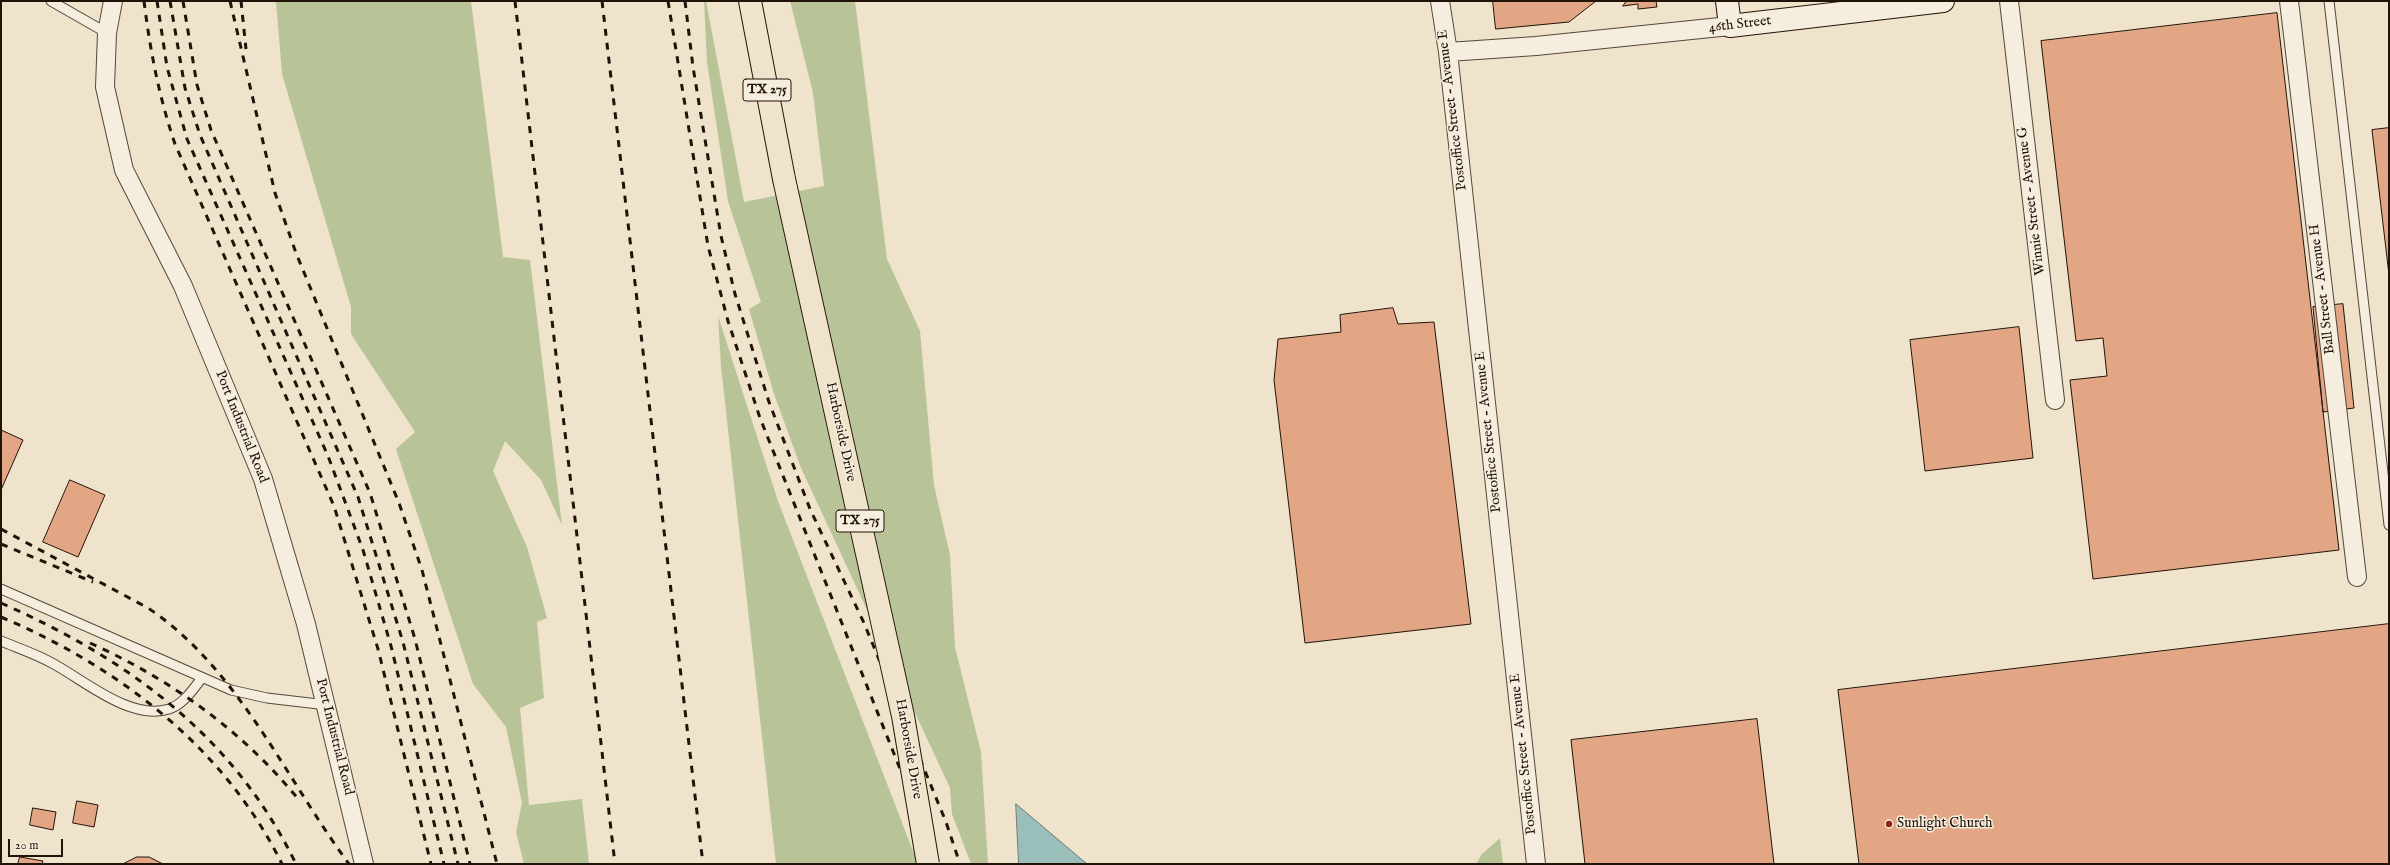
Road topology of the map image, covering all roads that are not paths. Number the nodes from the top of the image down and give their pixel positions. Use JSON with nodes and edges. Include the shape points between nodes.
{"nodes":[{"id":1,"x":51,"y":1,"type":"edge"},
{"id":2,"x":113,"y":1,"type":"edge"},
{"id":3,"x":750,"y":1,"type":"edge"},
{"id":4,"x":1440,"y":1,"type":"edge"},
{"id":5,"x":1727,"y":1,"type":"edge"},
{"id":6,"x":1943,"y":1,"type":"edge"},
{"id":7,"x":2009,"y":1,"type":"edge"},
{"id":8,"x":2289,"y":1,"type":"edge"},
{"id":9,"x":2329,"y":1,"type":"edge"},
{"id":10,"x":1730,"y":26,"type":"junction"},
{"id":11,"x":107,"y":33,"type":"junction"},
{"id":12,"x":1448,"y":52,"type":"junction"},
{"id":13,"x":2055,"y":400,"type":"dead end"},
{"id":14,"x":2389,"y":525,"type":"edge"},
{"id":15,"x":2357,"y":577,"type":"dead end"},
{"id":16,"x":1,"y":589,"type":"edge"},
{"id":17,"x":1,"y":641,"type":"edge"},
{"id":18,"x":202,"y":678,"type":"junction"},
{"id":19,"x":327,"y":705,"type":"junction"},
{"id":20,"x":364,"y":864,"type":"edge"},
{"id":21,"x":928,"y":864,"type":"edge"},
{"id":22,"x":1536,"y":864,"type":"edge"}],
"edges":[{"from":1,"to":11,"type":"lane"},
{"from":2,"to":11,"type":"street","name":"Port Industrial Road"},
{"from":3,"to":21,"type":"main road","name":"Harborside Drive","number":"TX 275","bridge":true,"via":[[784,179],[903,716]]},
{"from":4,"to":12,"type":"street","name":"Postoffice Street - Avenue E"},
{"from":5,"to":10,"type":"street"},
{"from":6,"to":10,"type":"street","name":"46th Street"},
{"from":7,"to":13,"type":"street","name":"Winnie Street - Avenue G"},
{"from":8,"to":15,"type":"street","name":"Ball Street - Avenue H"},
{"from":9,"to":14,"type":"lane"},
{"from":10,"to":12,"type":"street","name":"46th Street","via":[[1536,46]]},
{"from":11,"to":19,"type":"street","name":"Port Industrial Road","via":[[105,87],[124,170],[183,286],[263,479]]},
{"from":12,"to":22,"type":"street","name":"Postoffice Street - Avenue E"},
{"from":16,"to":18,"type":"lane"},
{"from":17,"to":18,"type":"lane","via":[[52,662],[111,698],[147,710],[158,711],[176,706]]},
{"from":18,"to":19,"type":"lane","via":[[249,695]]},
{"from":19,"to":20,"type":"street","name":"Port Industrial Road"}]}
